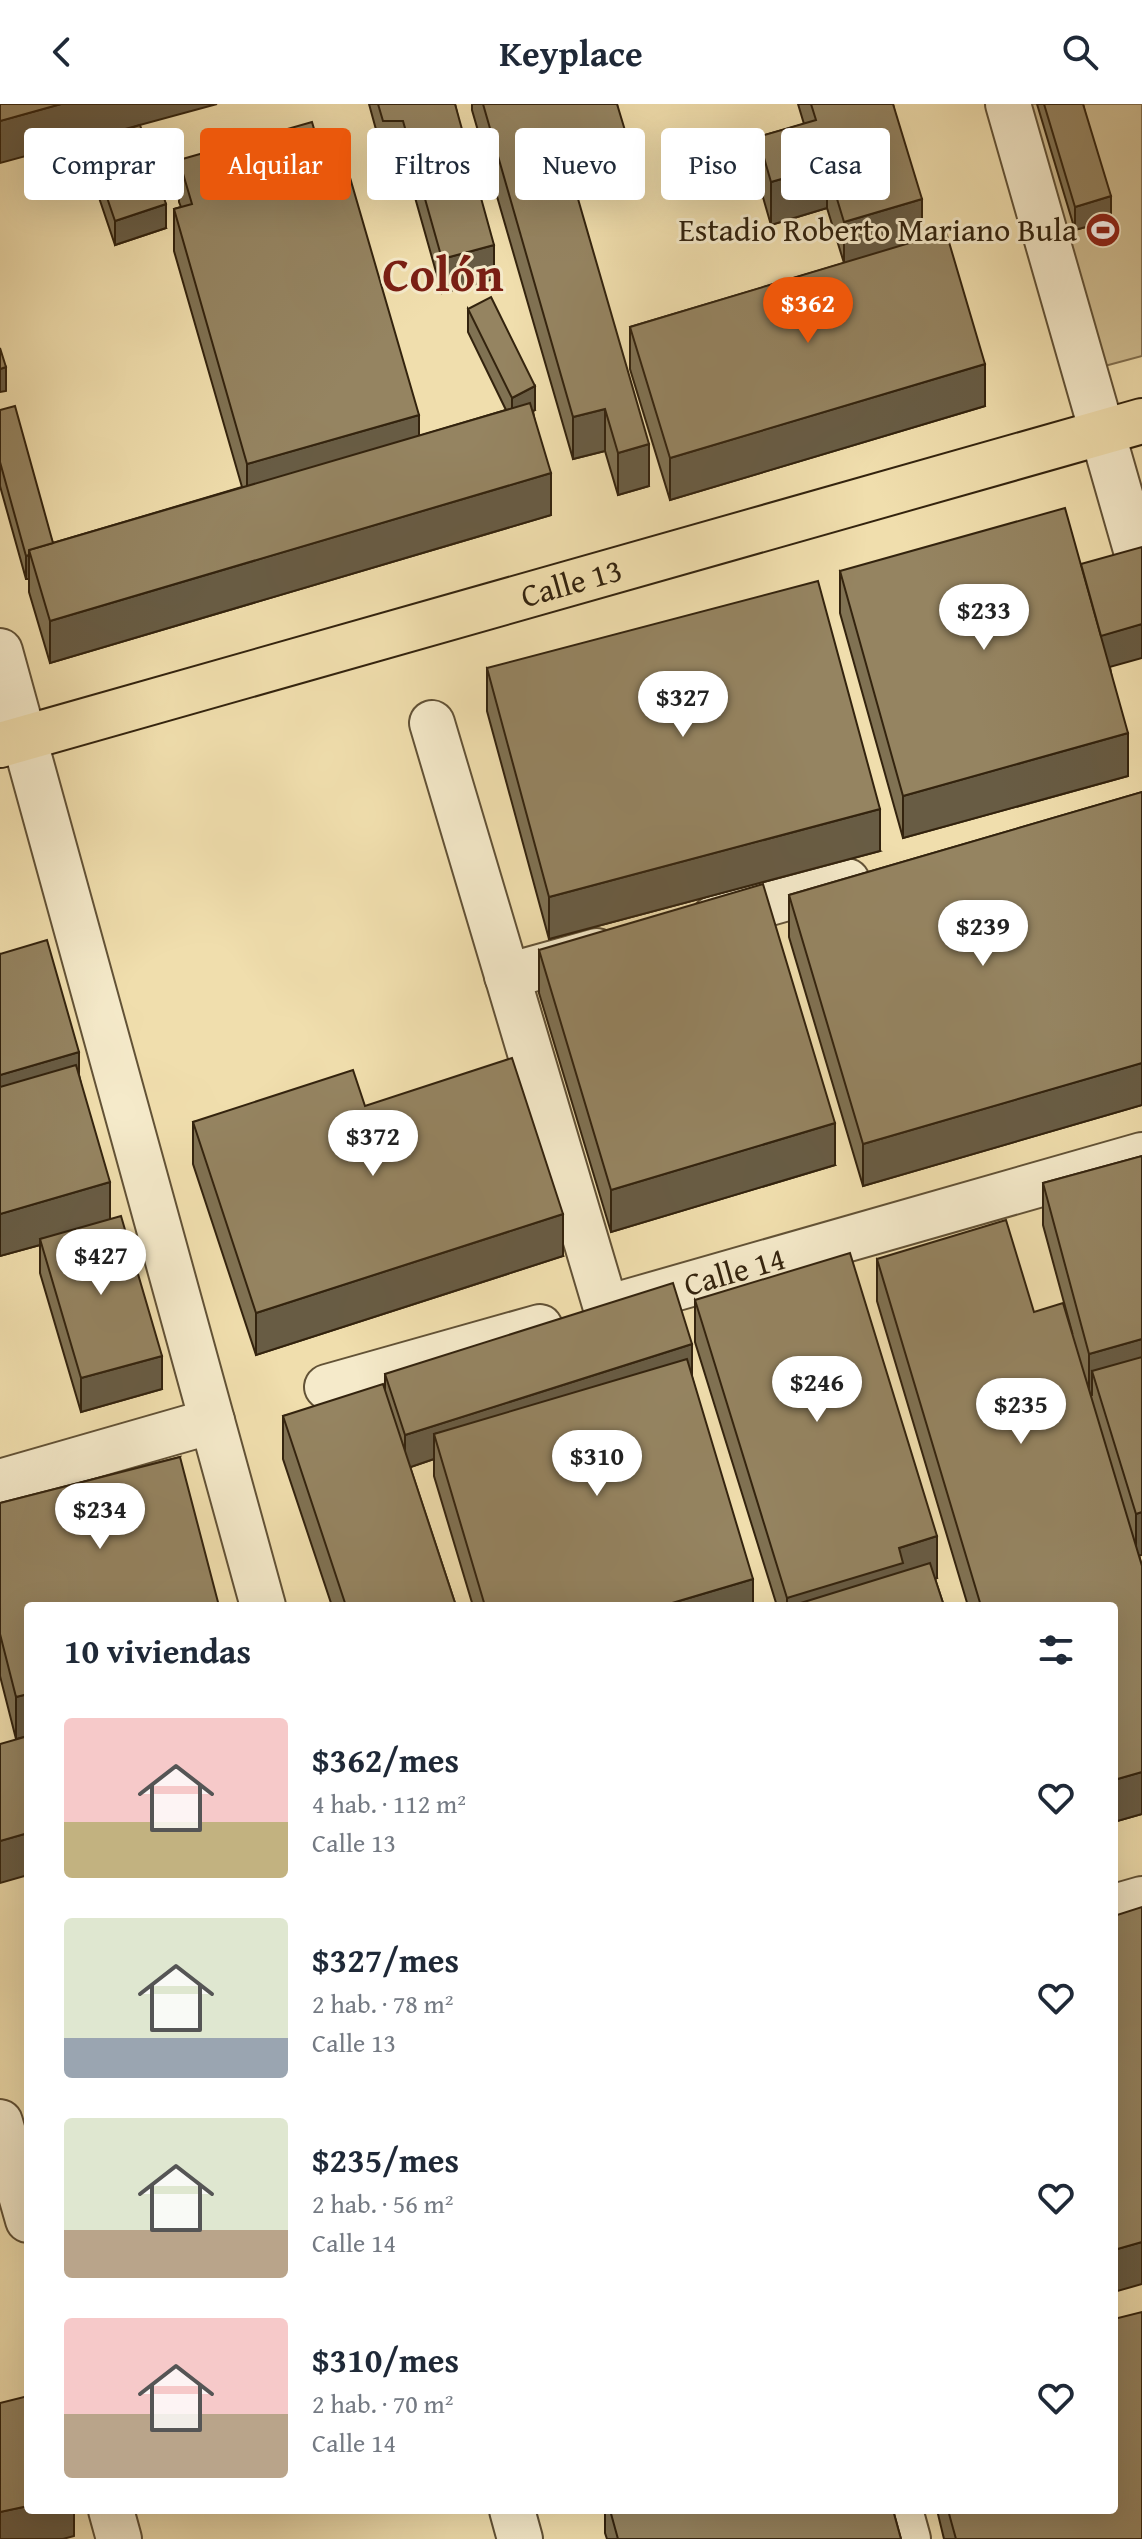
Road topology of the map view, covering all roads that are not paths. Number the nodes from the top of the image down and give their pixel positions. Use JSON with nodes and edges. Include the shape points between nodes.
{"nodes":[{"id":1,"x":1008,"y":104,"type":"edge"},
{"id":2,"x":1122,"y":427,"type":"edge"},
{"id":3,"x":1142,"y":571,"type":"edge"},
{"id":4,"x":0,"y":651,"type":"edge"},
{"id":5,"x":432,"y":723,"type":"dead end"},
{"id":6,"x":12,"y":742,"type":"edge"},
{"id":7,"x":885,"y":870,"type":"edge"},
{"id":8,"x":674,"y":930,"type":"edge"},
{"id":9,"x":628,"y":942,"type":"edge"},
{"id":10,"x":507,"y":976,"type":"junction"},
{"id":11,"x":1142,"y":1155,"type":"edge"},
{"id":12,"x":606,"y":1308,"type":"junction"},
{"id":13,"x":327,"y":1387,"type":"dead end"},
{"id":14,"x":212,"y":1421,"type":"junction"},
{"id":15,"x":0,"y":1482,"type":"edge"},
{"id":16,"x":262,"y":1602,"type":"edge"},
{"id":17,"x":1142,"y":1899,"type":"edge"},
{"id":18,"x":1118,"y":1906,"type":"edge"},
{"id":19,"x":0,"y":2122,"type":"edge"},
{"id":20,"x":24,"y":2205,"type":"edge"},
{"id":21,"x":24,"y":2220,"type":"edge"},
{"id":22,"x":0,"y":2226,"type":"edge"},
{"id":23,"x":112,"y":2514,"type":"edge"},
{"id":24,"x":513,"y":2514,"type":"edge"},
{"id":25,"x":901,"y":2514,"type":"edge"},
{"id":26,"x":119,"y":2539,"type":"edge"},
{"id":27,"x":520,"y":2539,"type":"edge"},
{"id":28,"x":908,"y":2539,"type":"edge"}],
"edges":[{"from":1,"to":2,"type":"street"},
{"from":2,"to":3,"type":"street"},
{"from":2,"to":6,"type":"main road","name":"Calle 13"},
{"from":4,"to":6,"type":"street"},
{"from":5,"to":10,"type":"street"},
{"from":6,"to":14,"type":"street"},
{"from":7,"to":8,"type":"street"},
{"from":9,"to":10,"type":"street"},
{"from":10,"to":12,"type":"street"},
{"from":11,"to":12,"type":"street","name":"Calle 14"},
{"from":12,"to":13,"type":"street","name":"Calle 14"},
{"from":14,"to":15,"type":"street"},
{"from":14,"to":16,"type":"street"},
{"from":17,"to":18,"type":"street"},
{"from":19,"to":20,"type":"street"},
{"from":21,"to":22,"type":"street"},
{"from":23,"to":26,"type":"street"},
{"from":24,"to":27,"type":"street"},
{"from":25,"to":28,"type":"street"}]}
